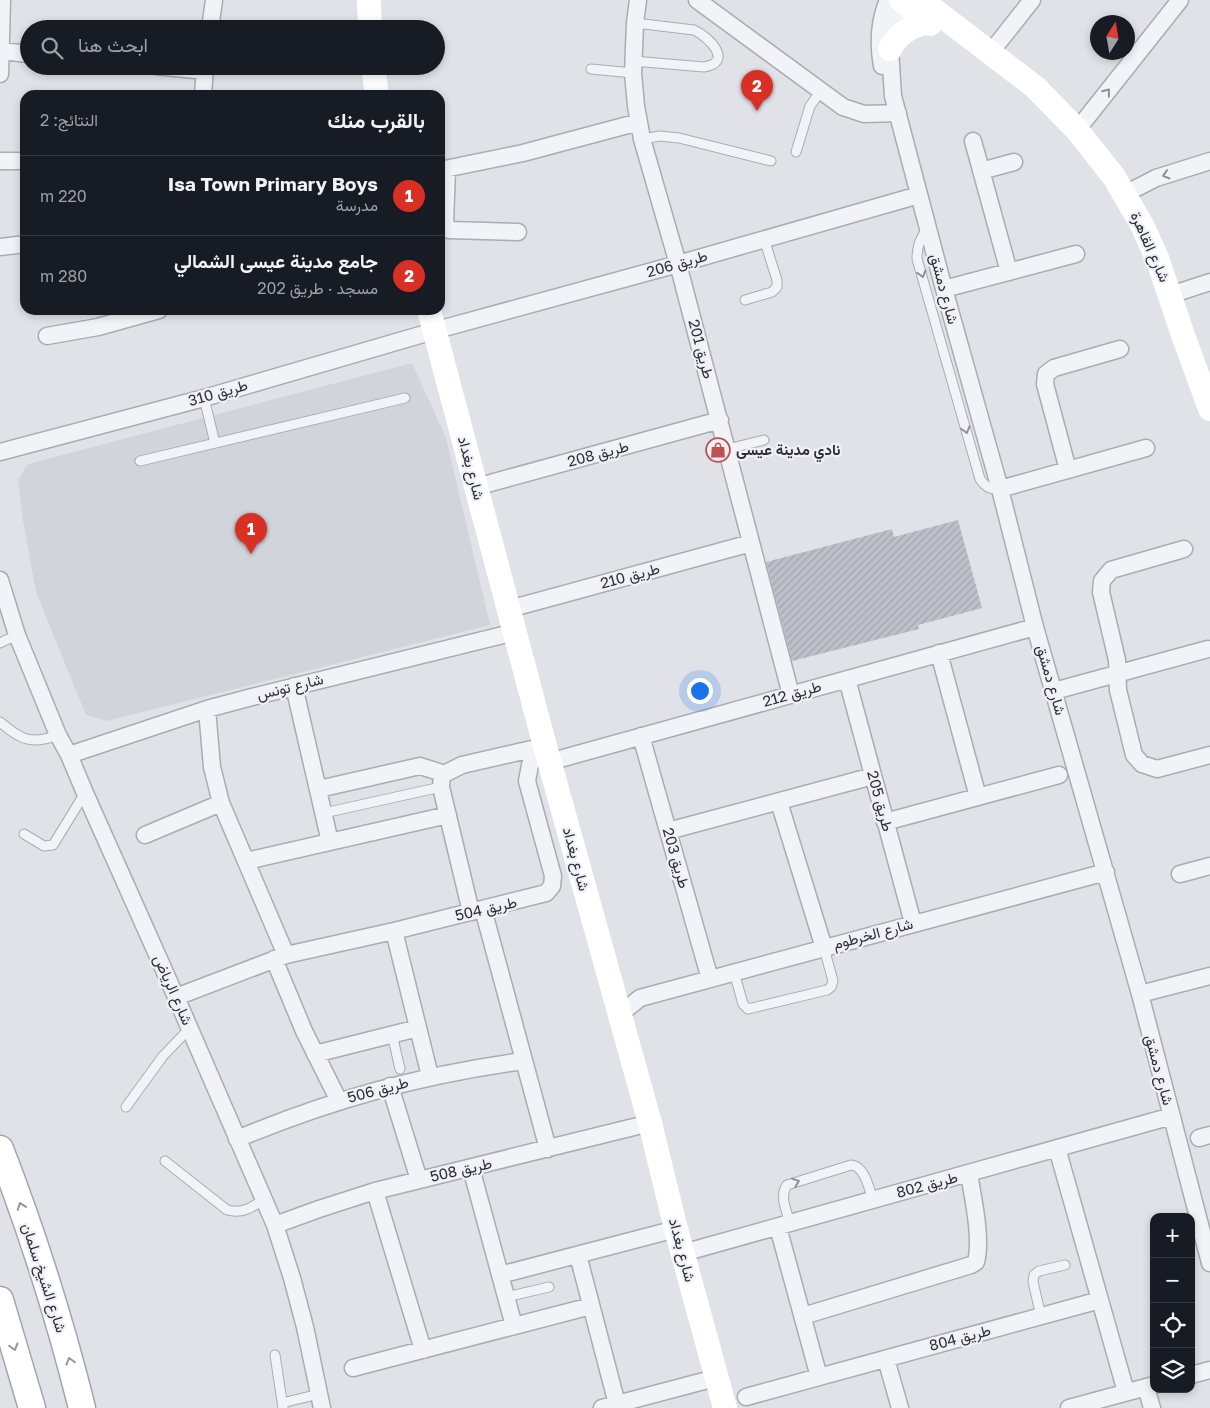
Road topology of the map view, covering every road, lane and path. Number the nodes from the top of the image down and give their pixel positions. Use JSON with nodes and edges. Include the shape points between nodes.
{"nodes":[{"id":1,"x":2,"y":0,"type":"edge"},
{"id":2,"x":214,"y":0,"type":"edge"},
{"id":3,"x":638,"y":0,"type":"edge"},
{"id":4,"x":697,"y":0,"type":"edge"},
{"id":5,"x":1032,"y":0,"type":"edge"},
{"id":6,"x":1180,"y":0,"type":"edge"},
{"id":7,"x":908,"y":4,"type":"edge"},
{"id":8,"x":211,"y":20,"type":"edge"},
{"id":9,"x":635,"y":23,"type":"junction"},
{"id":10,"x":890,"y":49,"type":"joint"},
{"id":11,"x":1,"y":51,"type":"edge"},
{"id":12,"x":991,"y":52,"type":"junction"},
{"id":13,"x":20,"y":53,"type":"edge"},
{"id":14,"x":633,"y":67,"type":"junction"},
{"id":15,"x":591,"y":69,"type":"dead end"},
{"id":16,"x":0,"y":74,"type":"edge"},
{"id":17,"x":205,"y":75,"type":"edge"},
{"id":18,"x":374,"y":75,"type":"edge"},
{"id":19,"x":203,"y":90,"type":"edge"},
{"id":20,"x":376,"y":90,"type":"edge"},
{"id":21,"x":821,"y":92,"type":"junction"},
{"id":22,"x":893,"y":96,"type":"junction"},
{"id":23,"x":1052,"y":106,"type":"junction"},
{"id":24,"x":898,"y":113,"type":"junction"},
{"id":25,"x":639,"y":122,"type":"junction"},
{"id":26,"x":1077,"y":130,"type":"junction"},
{"id":27,"x":642,"y":139,"type":"junction"},
{"id":28,"x":973,"y":141,"type":"dead end"},
{"id":29,"x":796,"y":152,"type":"dead end"},
{"id":30,"x":0,"y":161,"type":"edge"},
{"id":31,"x":20,"y":161,"type":"edge"},
{"id":32,"x":771,"y":161,"type":"dead end"},
{"id":33,"x":1210,"y":161,"type":"edge"},
{"id":34,"x":1014,"y":162,"type":"dead end"},
{"id":35,"x":445,"y":170,"type":"edge"},
{"id":36,"x":981,"y":171,"type":"junction"},
{"id":37,"x":1125,"y":194,"type":"junction"},
{"id":38,"x":919,"y":195,"type":"junction"},
{"id":39,"x":445,"y":223,"type":"edge"},
{"id":40,"x":927,"y":229,"type":"junction"},
{"id":41,"x":518,"y":232,"type":"dead end"},
{"id":42,"x":764,"y":239,"type":"junction"},
{"id":43,"x":20,"y":245,"type":"edge"},
{"id":44,"x":0,"y":247,"type":"edge"},
{"id":45,"x":1076,"y":254,"type":"dead end"},
{"id":46,"x":678,"y":264,"type":"junction"},
{"id":47,"x":1009,"y":272,"type":"junction"},
{"id":48,"x":1210,"y":282,"type":"edge"},
{"id":49,"x":944,"y":290,"type":"junction"},
{"id":50,"x":1170,"y":295,"type":"junction"},
{"id":51,"x":745,"y":300,"type":"dead end"},
{"id":52,"x":141,"y":315,"type":"edge"},
{"id":53,"x":432,"y":320,"type":"edge"},
{"id":54,"x":48,"y":336,"type":"dead end"},
{"id":55,"x":1120,"y":349,"type":"dead end"},
{"id":56,"x":204,"y":398,"type":"junction"},
{"id":57,"x":405,"y":398,"type":"dead end"},
{"id":58,"x":1210,"y":409,"type":"edge"},
{"id":59,"x":720,"y":420,"type":"junction"},
{"id":60,"x":764,"y":440,"type":"dead end"},
{"id":61,"x":215,"y":443,"type":"junction"},
{"id":62,"x":1146,"y":448,"type":"dead end"},
{"id":63,"x":727,"y":449,"type":"junction"},
{"id":64,"x":0,"y":452,"type":"edge"},
{"id":65,"x":140,"y":461,"type":"dead end"},
{"id":66,"x":1068,"y":470,"type":"junction"},
{"id":67,"x":476,"y":487,"type":"junction"},
{"id":68,"x":1000,"y":489,"type":"junction"},
{"id":69,"x":751,"y":543,"type":"junction"},
{"id":70,"x":1184,"y":549,"type":"dead end"},
{"id":71,"x":0,"y":580,"type":"edge"},
{"id":72,"x":509,"y":609,"type":"junction"},
{"id":73,"x":1035,"y":626,"type":"junction"},
{"id":74,"x":515,"y":632,"type":"junction"},
{"id":75,"x":17,"y":635,"type":"junction"},
{"id":76,"x":0,"y":643,"type":"edge"},
{"id":77,"x":1208,"y":650,"type":"dead end"},
{"id":78,"x":939,"y":653,"type":"junction"},
{"id":79,"x":1117,"y":674,"type":"junction"},
{"id":80,"x":847,"y":679,"type":"junction"},
{"id":81,"x":294,"y":686,"type":"junction"},
{"id":82,"x":1054,"y":691,"type":"junction"},
{"id":83,"x":790,"y":695,"type":"junction"},
{"id":84,"x":206,"y":709,"type":"junction"},
{"id":85,"x":0,"y":722,"type":"edge"},
{"id":86,"x":58,"y":735,"type":"junction"},
{"id":87,"x":641,"y":736,"type":"junction"},
{"id":88,"x":545,"y":752,"type":"junction"},
{"id":89,"x":69,"y":755,"type":"junction"},
{"id":90,"x":1210,"y":755,"type":"edge"},
{"id":91,"x":1058,"y":775,"type":"dead end"},
{"id":92,"x":873,"y":776,"type":"junction"},
{"id":93,"x":442,"y":780,"type":"junction"},
{"id":94,"x":319,"y":789,"type":"junction"},
{"id":95,"x":84,"y":793,"type":"junction"},
{"id":96,"x":978,"y":797,"type":"junction"},
{"id":97,"x":779,"y":802,"type":"junction"},
{"id":98,"x":221,"y":803,"type":"junction"},
{"id":99,"x":324,"y":813,"type":"junction"},
{"id":100,"x":448,"y":815,"type":"junction"},
{"id":101,"x":885,"y":822,"type":"junction"},
{"id":102,"x":668,"y":831,"type":"junction"},
{"id":103,"x":24,"y":834,"type":"dead end"},
{"id":104,"x":144,"y":835,"type":"dead end"},
{"id":105,"x":330,"y":842,"type":"junction"},
{"id":106,"x":246,"y":861,"type":"junction"},
{"id":107,"x":1210,"y":866,"type":"edge"},
{"id":108,"x":1106,"y":872,"type":"junction"},
{"id":109,"x":1180,"y":874,"type":"dead end"},
{"id":110,"x":477,"y":911,"type":"junction"},
{"id":111,"x":913,"y":923,"type":"junction"},
{"id":112,"x":394,"y":931,"type":"junction"},
{"id":113,"x":824,"y":948,"type":"junction"},
{"id":114,"x":280,"y":957,"type":"junction"},
{"id":115,"x":734,"y":972,"type":"junction"},
{"id":116,"x":1210,"y":976,"type":"edge"},
{"id":117,"x":710,"y":979,"type":"junction"},
{"id":118,"x":612,"y":991,"type":"junction"},
{"id":119,"x":1140,"y":994,"type":"junction"},
{"id":120,"x":176,"y":997,"type":"junction"},
{"id":121,"x":640,"y":998,"type":"junction"},
{"id":122,"x":619,"y":1015,"type":"junction"},
{"id":123,"x":190,"y":1028,"type":"junction"},
{"id":124,"x":418,"y":1028,"type":"junction"},
{"id":125,"x":392,"y":1034,"type":"junction"},
{"id":126,"x":315,"y":1054,"type":"junction"},
{"id":127,"x":523,"y":1061,"type":"junction"},
{"id":128,"x":400,"y":1069,"type":"dead end"},
{"id":129,"x":430,"y":1076,"type":"junction"},
{"id":130,"x":390,"y":1086,"type":"junction"},
{"id":131,"x":339,"y":1100,"type":"junction"},
{"id":132,"x":126,"y":1107,"type":"dead end"},
{"id":133,"x":1172,"y":1116,"type":"junction"},
{"id":134,"x":650,"y":1123,"type":"junction"},
{"id":135,"x":237,"y":1139,"type":"junction"},
{"id":136,"x":1057,"y":1148,"type":"junction"},
{"id":137,"x":0,"y":1149,"type":"edge"},
{"id":138,"x":548,"y":1149,"type":"junction"},
{"id":139,"x":165,"y":1162,"type":"dead end"},
{"id":140,"x":472,"y":1168,"type":"junction"},
{"id":141,"x":969,"y":1174,"type":"junction"},
{"id":142,"x":419,"y":1180,"type":"junction"},
{"id":143,"x":375,"y":1191,"type":"junction"},
{"id":144,"x":263,"y":1200,"type":"junction"},
{"id":145,"x":873,"y":1200,"type":"junction"},
{"id":146,"x":275,"y":1225,"type":"junction"},
{"id":147,"x":784,"y":1225,"type":"junction"},
{"id":148,"x":676,"y":1229,"type":"junction"},
{"id":149,"x":1207,"y":1239,"type":"edge"},
{"id":150,"x":683,"y":1253,"type":"junction"},
{"id":151,"x":578,"y":1255,"type":"junction"},
{"id":152,"x":1210,"y":1263,"type":"edge"},
{"id":153,"x":1065,"y":1265,"type":"dead end"},
{"id":154,"x":500,"y":1275,"type":"junction"},
{"id":155,"x":548,"y":1287,"type":"dead end"},
{"id":156,"x":506,"y":1297,"type":"junction"},
{"id":157,"x":0,"y":1300,"type":"edge"},
{"id":158,"x":1100,"y":1300,"type":"junction"},
{"id":159,"x":591,"y":1306,"type":"junction"},
{"id":160,"x":803,"y":1316,"type":"junction"},
{"id":161,"x":1041,"y":1316,"type":"junction"},
{"id":162,"x":514,"y":1326,"type":"junction"},
{"id":163,"x":423,"y":1350,"type":"junction"},
{"id":164,"x":275,"y":1355,"type":"dead end"},
{"id":165,"x":886,"y":1359,"type":"junction"},
{"id":166,"x":353,"y":1368,"type":"dead end"},
{"id":167,"x":1210,"y":1370,"type":"edge"},
{"id":168,"x":1195,"y":1374,"type":"edge"},
{"id":169,"x":819,"y":1377,"type":"junction"},
{"id":170,"x":704,"y":1382,"type":"dead end"},
{"id":171,"x":1150,"y":1386,"type":"edge"},
{"id":172,"x":1126,"y":1392,"type":"junction"},
{"id":173,"x":1151,"y":1393,"type":"edge"},
{"id":174,"x":746,"y":1397,"type":"dead end"},
{"id":175,"x":320,"y":1401,"type":"edge"},
{"id":176,"x":283,"y":1406,"type":"edge"},
{"id":177,"x":610,"y":1406,"type":"edge"},
{"id":178,"x":32,"y":1408,"type":"edge"},
{"id":179,"x":82,"y":1408,"type":"edge"},
{"id":180,"x":725,"y":1408,"type":"edge"},
{"id":181,"x":900,"y":1408,"type":"edge"},
{"id":182,"x":1069,"y":1408,"type":"edge"},
{"id":183,"x":1152,"y":1408,"type":"edge"}],
"edges":[{"from":1,"to":11,"type":"street"},
{"from":2,"to":8,"type":"street"},
{"from":3,"to":9,"type":"street","name":"طريق 201"},
{"from":4,"to":21,"type":"street"},
{"from":5,"to":12,"type":"street"},
{"from":26,"to":6,"type":"street","one_way":true},
{"from":7,"to":10,"type":"street","via":[[918,24],[895,40]]},
{"from":7,"to":12,"type":"street","name":"شارع القاهرة"},
{"from":7,"to":22,"type":"street","name":"شارع دمشق","via":[[885,8],[880,39],[883,69]]},
{"from":7,"to":23,"type":"street","name":"شارع القاهرة","via":[[1026,91]]},
{"from":9,"to":14,"type":"street","name":"طريق 201"},
{"from":9,"to":14,"type":"lane","via":[[694,30],[714,44],[718,56],[710,66],[704,67]]},
{"from":10,"to":22,"type":"street","name":"شارع دمشق"},
{"from":11,"to":13,"type":"street"},
{"from":11,"to":16,"type":"street"},
{"from":12,"to":23,"type":"street","name":"شارع القاهرة","via":[[1035,87]]},
{"from":14,"to":15,"type":"lane"},
{"from":14,"to":25,"type":"street","name":"طريق 201"},
{"from":17,"to":19,"type":"street"},
{"from":18,"to":20,"type":"street"},
{"from":21,"to":24,"type":"street","via":[[856,113]]},
{"from":21,"to":29,"type":"lane","via":[[808,111]]},
{"from":22,"to":24,"type":"street","name":"شارع دمشق"},
{"from":23,"to":26,"type":"street","name":"شارع القاهرة"},
{"from":24,"to":38,"type":"street","name":"شارع دمشق"},
{"from":25,"to":27,"type":"street","name":"طريق 201"},
{"from":25,"to":35,"type":"street","via":[[524,154]]},
{"from":26,"to":37,"type":"street","name":"شارع القاهرة"},
{"from":27,"to":32,"type":"lane","via":[[660,136],[679,138]]},
{"from":27,"to":46,"type":"street","name":"طريق 201"},
{"from":28,"to":36,"type":"street"},
{"from":30,"to":31,"type":"street"},
{"from":33,"to":37,"type":"street","one_way":true,"via":[[1156,178]]},
{"from":34,"to":36,"type":"street"},
{"from":36,"to":47,"type":"street"},
{"from":37,"to":50,"type":"street","name":"شارع القاهرة","via":[[1157,258]]},
{"from":38,"to":40,"type":"street","name":"شارع دمشق"},
{"from":38,"to":42,"type":"street","name":"طريق 206"},
{"from":39,"to":41,"type":"street","via":[[449,230]]},
{"from":40,"to":49,"type":"street","name":"شارع دمشق"},
{"from":40,"to":68,"type":"lane","one_way":true,"via":[[920,239],[917,259],[980,479],[991,489]]},
{"from":42,"to":46,"type":"street","name":"طريق 206"},
{"from":42,"to":51,"type":"lane","via":[[777,287],[772,292]]},
{"from":43,"to":44,"type":"street"},
{"from":45,"to":47,"type":"street"},
{"from":46,"to":53,"type":"street","name":"طريق 206"},
{"from":46,"to":59,"type":"street","name":"طريق 201"},
{"from":47,"to":49,"type":"street"},
{"from":48,"to":50,"type":"street"},
{"from":49,"to":68,"type":"street","name":"شارع دمشق"},
{"from":50,"to":58,"type":"street","name":"شارع القاهرة"},
{"from":52,"to":54,"type":"street"},
{"from":53,"to":56,"type":"street","name":"طريق 310"},
{"from":53,"to":67,"type":"street","name":"شارع بغداد"},
{"from":55,"to":66,"type":"street","via":[[1054,368],[1046,374],[1045,384]]},
{"from":56,"to":61,"type":"lane"},
{"from":56,"to":64,"type":"street","name":"طريق 310"},
{"from":57,"to":61,"type":"lane"},
{"from":59,"to":63,"type":"street","name":"طريق 201"},
{"from":59,"to":67,"type":"street","name":"طريق 208"},
{"from":60,"to":63,"type":"lane"},
{"from":61,"to":65,"type":"lane"},
{"from":62,"to":66,"type":"street"},
{"from":63,"to":69,"type":"street","name":"طريق 201"},
{"from":66,"to":68,"type":"street"},
{"from":67,"to":72,"type":"street","name":"شارع بغداد"},
{"from":68,"to":73,"type":"street","name":"شارع دمشق"},
{"from":69,"to":72,"type":"street","name":"طريق 210"},
{"from":69,"to":83,"type":"street","name":"طريق 201"},
{"from":70,"to":79,"type":"street","via":[[1115,568],[1104,576],[1101,592]]},
{"from":71,"to":75,"type":"street","name":"شارع الرياض"},
{"from":72,"to":74,"type":"street","name":"شارع بغداد"},
{"from":73,"to":78,"type":"street","name":"طريق 212"},
{"from":73,"to":82,"type":"street","name":"شارع دمشق"},
{"from":74,"to":81,"type":"street","name":"شارع تونس"},
{"from":74,"to":88,"type":"street","name":"شارع بغداد"},
{"from":75,"to":76,"type":"lane"},
{"from":75,"to":86,"type":"street","name":"شارع الرياض"},
{"from":77,"to":79,"type":"street"},
{"from":78,"to":80,"type":"street","name":"طريق 212"},
{"from":78,"to":96,"type":"street"},
{"from":79,"to":82,"type":"street"},
{"from":79,"to":90,"type":"street","via":[[1120,698],[1137,760],[1146,767],[1158,769]]},
{"from":80,"to":83,"type":"street","name":"طريق 212"},
{"from":80,"to":92,"type":"street","name":"طريق 205"},
{"from":81,"to":84,"type":"street","name":"شارع تونس"},
{"from":81,"to":94,"type":"street"},
{"from":82,"to":108,"type":"street","name":"شارع دمشق"},
{"from":83,"to":87,"type":"street","name":"طريق 212"},
{"from":84,"to":89,"type":"street","name":"شارع تونس"},
{"from":84,"to":98,"type":"street","via":[[212,767]]},
{"from":85,"to":86,"type":"lane","via":[[23,739],[40,740]]},
{"from":86,"to":89,"type":"street","name":"شارع الرياض"},
{"from":87,"to":88,"type":"street","name":"طريق 212"},
{"from":87,"to":102,"type":"street","name":"طريق 203"},
{"from":88,"to":93,"type":"street","name":"طريق 212","via":[[462,765],[446,773]]},
{"from":88,"to":110,"type":"street","name":"طريق 504","via":[[530,765],[526,781],[553,876],[552,886],[541,895]]},
{"from":88,"to":118,"type":"street","name":"شارع بغداد"},
{"from":89,"to":95,"type":"street","name":"شارع الرياض"},
{"from":91,"to":96,"type":"street"},
{"from":92,"to":97,"type":"street"},
{"from":92,"to":101,"type":"street","name":"طريق 205"},
{"from":93,"to":94,"type":"street","via":[[420,766]]},
{"from":93,"to":99,"type":"lane"},
{"from":93,"to":100,"type":"street"},
{"from":94,"to":99,"type":"street"},
{"from":95,"to":103,"type":"lane","via":[[54,845],[44,846]]},
{"from":95,"to":120,"type":"street","name":"شارع الرياض"},
{"from":96,"to":101,"type":"street"},
{"from":97,"to":102,"type":"street"},
{"from":97,"to":113,"type":"street"},
{"from":98,"to":104,"type":"street"},
{"from":98,"to":106,"type":"street"},
{"from":99,"to":105,"type":"street"},
{"from":100,"to":105,"type":"street"},
{"from":100,"to":110,"type":"street"},
{"from":101,"to":111,"type":"street","name":"طريق 205"},
{"from":102,"to":117,"type":"street","name":"طريق 203"},
{"from":105,"to":106,"type":"street"},
{"from":106,"to":114,"type":"street"},
{"from":107,"to":109,"type":"street"},
{"from":108,"to":111,"type":"street","name":"شارع الخرطوم"},
{"from":108,"to":119,"type":"street","name":"شارع دمشق"},
{"from":110,"to":112,"type":"street","name":"طريق 504"},
{"from":110,"to":127,"type":"street"},
{"from":111,"to":113,"type":"street","name":"شارع الخرطوم"},
{"from":112,"to":114,"type":"street","name":"طريق 504"},
{"from":112,"to":124,"type":"street"},
{"from":113,"to":115,"type":"street","name":"شارع الخرطوم"},
{"from":113,"to":115,"type":"lane","via":[[833,981],[827,990],[748,1008],[743,1004]]},
{"from":114,"to":120,"type":"street"},
{"from":114,"to":126,"type":"street"},
{"from":115,"to":117,"type":"street","name":"شارع الخرطوم"},
{"from":116,"to":119,"type":"street"},
{"from":117,"to":121,"type":"street","name":"شارع الخرطوم"},
{"from":118,"to":121,"type":"street","name":"شارع الخرطوم"},
{"from":118,"to":122,"type":"street","name":"شارع بغداد"},
{"from":119,"to":133,"type":"street","name":"شارع دمشق"},
{"from":120,"to":123,"type":"street","name":"شارع الرياض"},
{"from":121,"to":122,"type":"street","name":"شارع الخرطوم"},
{"from":122,"to":134,"type":"street","name":"شارع بغداد"},
{"from":123,"to":132,"type":"lane","via":[[163,1056]]},
{"from":123,"to":135,"type":"street","name":"شارع الرياض"},
{"from":124,"to":125,"type":"street"},
{"from":124,"to":129,"type":"street"},
{"from":125,"to":126,"type":"street"},
{"from":125,"to":128,"type":"lane"},
{"from":126,"to":131,"type":"street"},
{"from":127,"to":129,"type":"street","name":"طريق 506"},
{"from":127,"to":138,"type":"street"},
{"from":129,"to":130,"type":"street","name":"طريق 506"},
{"from":130,"to":131,"type":"street","name":"طريق 506"},
{"from":130,"to":142,"type":"street"},
{"from":131,"to":135,"type":"street","name":"طريق 506"},
{"from":133,"to":136,"type":"street","name":"طريق 802"},
{"from":133,"to":149,"type":"street","name":"شارع دمشق"},
{"from":134,"to":138,"type":"street","name":"طريق 508"},
{"from":134,"to":148,"type":"street","name":"شارع بغداد"},
{"from":135,"to":144,"type":"street","name":"شارع الرياض"},
{"from":136,"to":141,"type":"street","name":"طريق 802"},
{"from":136,"to":158,"type":"street"},
{"from":179,"to":137,"type":"main road","name":"شارع الشيخ سلمان","one_way":true,"via":[[55,1307]]},
{"from":138,"to":140,"type":"street","name":"طريق 508"},
{"from":139,"to":144,"type":"lane","via":[[227,1210],[247,1210]]},
{"from":140,"to":142,"type":"street","name":"طريق 508"},
{"from":140,"to":154,"type":"street"},
{"from":141,"to":145,"type":"street","name":"طريق 802"},
{"from":141,"to":160,"type":"street","via":[[977,1228],[976,1262]]},
{"from":142,"to":143,"type":"street","name":"طريق 508"},
{"from":143,"to":146,"type":"street","name":"طريق 508"},
{"from":143,"to":163,"type":"street"},
{"from":144,"to":146,"type":"street","name":"شارع الرياض"},
{"from":145,"to":147,"type":"street","name":"طريق 802"},
{"from":147,"to":145,"type":"lane","one_way":true,"via":[[783,1196],[787,1185],[851,1165],[861,1170]]},
{"from":146,"to":175,"type":"street","name":"شارع الرياض","via":[[305,1327]]},
{"from":147,"to":150,"type":"street","name":"طريق 802"},
{"from":147,"to":160,"type":"street"},
{"from":148,"to":150,"type":"street","name":"شارع بغداد"},
{"from":148,"to":151,"type":"street"},
{"from":149,"to":152,"type":"street","name":"شارع دمشق"},
{"from":150,"to":180,"type":"street","name":"شارع بغداد"},
{"from":151,"to":154,"type":"street"},
{"from":151,"to":159,"type":"street"},
{"from":153,"to":161,"type":"lane","via":[[1034,1275]]},
{"from":154,"to":156,"type":"street"},
{"from":155,"to":156,"type":"lane"},
{"from":156,"to":162,"type":"street"},
{"from":157,"to":178,"type":"main road","one_way":true},
{"from":158,"to":161,"type":"street","name":"طريق 804"},
{"from":158,"to":172,"type":"street"},
{"from":159,"to":162,"type":"street"},
{"from":159,"to":177,"type":"street"},
{"from":160,"to":169,"type":"street"},
{"from":161,"to":165,"type":"street","name":"طريق 804"},
{"from":162,"to":163,"type":"street"},
{"from":163,"to":166,"type":"street"},
{"from":164,"to":176,"type":"lane"},
{"from":165,"to":169,"type":"street","name":"طريق 804"},
{"from":165,"to":181,"type":"street"},
{"from":167,"to":168,"type":"street"},
{"from":169,"to":174,"type":"street","name":"طريق 804"},
{"from":170,"to":177,"type":"street"},
{"from":171,"to":172,"type":"street"},
{"from":172,"to":182,"type":"street"},
{"from":173,"to":183,"type":"street"},
{"from":175,"to":176,"type":"lane"}]}
